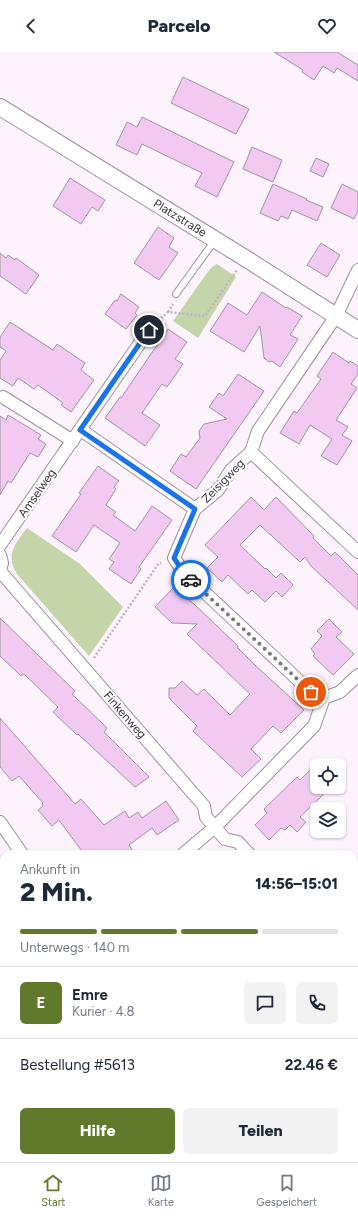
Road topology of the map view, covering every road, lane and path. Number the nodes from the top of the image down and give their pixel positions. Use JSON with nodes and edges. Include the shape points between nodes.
{"nodes":[{"id":1,"x":0,"y":107,"type":"edge"},
{"id":2,"x":215,"y":240,"type":"junction"},
{"id":3,"x":245,"y":258,"type":"junction"},
{"id":4,"x":358,"y":270,"type":"edge"},
{"id":5,"x":176,"y":294,"type":"dead end"},
{"id":6,"x":336,"y":316,"type":"junction"},
{"id":7,"x":149,"y":330,"type":"joint"},
{"id":8,"x":358,"y":330,"type":"edge"},
{"id":9,"x":3,"y":397,"type":"dead end"},
{"id":10,"x":80,"y":430,"type":"junction"},
{"id":11,"x":73,"y":441,"type":"junction"},
{"id":12,"x":251,"y":452,"type":"junction"},
{"id":13,"x":195,"y":509,"type":"junction"},
{"id":14,"x":0,"y":545,"type":"edge"},
{"id":15,"x":358,"y":552,"type":"edge"},
{"id":16,"x":0,"y":555,"type":"edge"},
{"id":17,"x":174,"y":558,"type":"junction"},
{"id":18,"x":0,"y":570,"type":"edge"},
{"id":19,"x":86,"y":670,"type":"junction"},
{"id":20,"x":358,"y":675,"type":"edge"},
{"id":21,"x":324,"y":698,"type":"junction"},
{"id":22,"x":0,"y":822,"type":"edge"},
{"id":23,"x":215,"y":827,"type":"junction"},
{"id":24,"x":19,"y":850,"type":"edge"},
{"id":25,"x":188,"y":850,"type":"edge"},
{"id":26,"x":245,"y":850,"type":"edge"}],
"edges":[{"from":1,"to":2,"type":"street","name":"Platzstraße"},
{"from":2,"to":3,"type":"street","name":"Platzstraße"},
{"from":2,"to":5,"type":"lane"},
{"from":3,"to":6,"type":"street","name":"Platzstraße"},
{"from":3,"to":7,"type":"path","via":[[205,316],[168,312]]},
{"from":4,"to":6,"type":"street","name":"Zeisigweg"},
{"from":6,"to":8,"type":"street","name":"Platzstraße"},
{"from":6,"to":12,"type":"street","name":"Zeisigweg","via":[[258,431]]},
{"from":7,"to":10,"type":"street","name":"Amselweg"},
{"from":9,"to":11,"type":"street"},
{"from":10,"to":11,"type":"street","name":"Amselweg"},
{"from":10,"to":13,"type":"street"},
{"from":11,"to":14,"type":"street","name":"Amselweg"},
{"from":12,"to":13,"type":"street","name":"Zeisigweg","via":[[231,470],[218,490]]},
{"from":12,"to":15,"type":"street"},
{"from":13,"to":17,"type":"street","name":"Zeisigweg"},
{"from":16,"to":18,"type":"street"},
{"from":17,"to":19,"type":"path","via":[[159,563]]},
{"from":17,"to":21,"type":"street","via":[[184,573],[311,692]]},
{"from":18,"to":19,"type":"street","name":"Finkenweg"},
{"from":19,"to":23,"type":"street","name":"Finkenweg","via":[[204,806],[206,817]]},
{"from":20,"to":21,"type":"street","via":[[340,692]]},
{"from":21,"to":23,"type":"street","via":[[314,726]]},
{"from":22,"to":24,"type":"street"},
{"from":23,"to":25,"type":"street"},
{"from":23,"to":26,"type":"street","name":"Finkenweg","via":[[225,838],[238,842]]}]}
